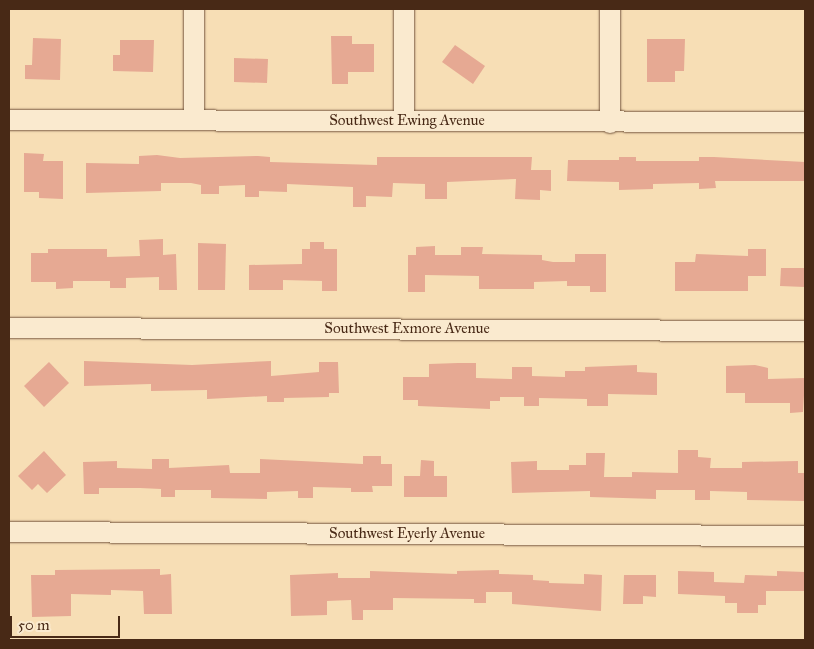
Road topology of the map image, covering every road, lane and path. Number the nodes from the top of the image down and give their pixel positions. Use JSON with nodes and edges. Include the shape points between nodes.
{"nodes":[{"id":1,"x":194,"y":9,"type":"edge"},
{"id":2,"x":404,"y":9,"type":"edge"},
{"id":3,"x":610,"y":9,"type":"edge"},
{"id":4,"x":9,"y":120,"type":"edge"},
{"id":5,"x":194,"y":120,"type":"junction"},
{"id":6,"x":404,"y":122,"type":"junction"},
{"id":7,"x":805,"y":122,"type":"edge"},
{"id":8,"x":610,"y":123,"type":"junction"},
{"id":9,"x":9,"y":328,"type":"edge"},
{"id":10,"x":805,"y":331,"type":"edge"},
{"id":11,"x":9,"y":532,"type":"edge"},
{"id":12,"x":805,"y":536,"type":"edge"}],
"edges":[{"from":1,"to":5,"type":"street"},
{"from":2,"to":6,"type":"street"},
{"from":3,"to":8,"type":"street"},
{"from":4,"to":5,"type":"street","name":"Southwest Ewing Avenue"},
{"from":5,"to":6,"type":"street","name":"Southwest Ewing Avenue"},
{"from":6,"to":8,"type":"street","name":"Southwest Ewing Avenue"},
{"from":7,"to":8,"type":"street","name":"Southwest Ewing Avenue"},
{"from":9,"to":10,"type":"street","name":"Southwest Exmore Avenue"},
{"from":11,"to":12,"type":"street","name":"Southwest Eyerly Avenue"}]}
